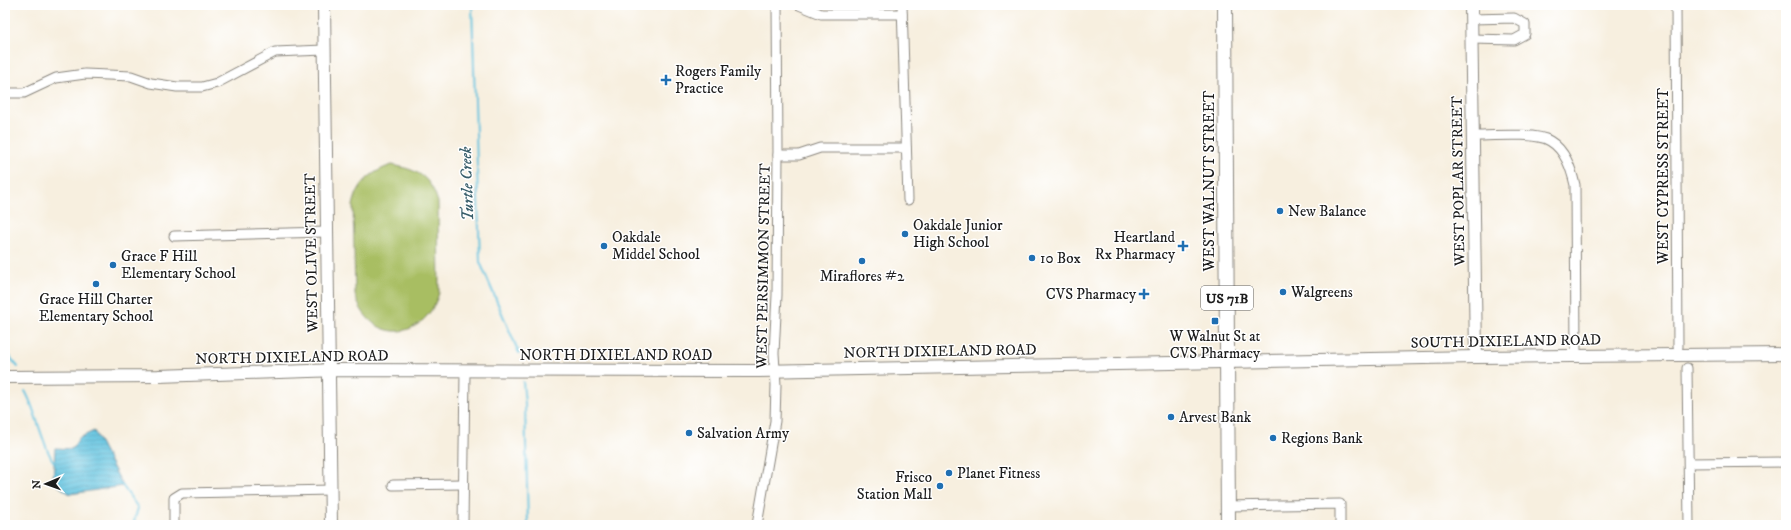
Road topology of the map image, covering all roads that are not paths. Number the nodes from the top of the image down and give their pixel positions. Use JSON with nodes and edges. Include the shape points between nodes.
{"nodes":[{"id":1,"x":324,"y":5,"type":"edge"},
{"id":2,"x":777,"y":5,"type":"edge"},
{"id":3,"x":799,"y":5,"type":"edge"},
{"id":4,"x":1225,"y":5,"type":"edge"},
{"id":5,"x":1472,"y":5,"type":"edge"},
{"id":6,"x":1676,"y":5,"type":"edge"},
{"id":7,"x":902,"y":9,"type":"edge"},
{"id":8,"x":1472,"y":19,"type":"junction"},
{"id":9,"x":1472,"y":40,"type":"junction"},
{"id":10,"x":324,"y":50,"type":"junction"},
{"id":11,"x":5,"y":93,"type":"edge"},
{"id":12,"x":1473,"y":136,"type":"junction"},
{"id":13,"x":906,"y":148,"type":"junction"},
{"id":14,"x":778,"y":155,"type":"junction"},
{"id":15,"x":908,"y":200,"type":"dead end"},
{"id":16,"x":327,"y":232,"type":"junction"},
{"id":17,"x":174,"y":236,"type":"dead end"},
{"id":18,"x":1678,"y":347,"type":"dead end"},
{"id":19,"x":1786,"y":354,"type":"edge"},
{"id":20,"x":1576,"y":355,"type":"junction"},
{"id":21,"x":1476,"y":357,"type":"junction"},
{"id":22,"x":1227,"y":363,"type":"junction"},
{"id":23,"x":1687,"y":368,"type":"dead end"},
{"id":24,"x":329,"y":370,"type":"junction"},
{"id":25,"x":776,"y":371,"type":"junction"},
{"id":26,"x":465,"y":372,"type":"junction"},
{"id":27,"x":5,"y":377,"type":"edge"},
{"id":28,"x":1786,"y":462,"type":"edge"},
{"id":29,"x":1689,"y":463,"type":"junction"},
{"id":30,"x":463,"y":484,"type":"junction"},
{"id":31,"x":393,"y":486,"type":"dead end"},
{"id":32,"x":331,"y":490,"type":"junction"},
{"id":33,"x":1228,"y":506,"type":"junction"},
{"id":34,"x":174,"y":525,"type":"edge"},
{"id":35,"x":331,"y":525,"type":"edge"},
{"id":36,"x":463,"y":525,"type":"edge"},
{"id":37,"x":757,"y":525,"type":"edge"},
{"id":38,"x":1228,"y":525,"type":"edge"},
{"id":39,"x":1340,"y":525,"type":"edge"},
{"id":40,"x":1690,"y":525,"type":"edge"}],
"edges":[{"from":1,"to":10,"type":"main road","name":"WEST OLIVE STREET"},
{"from":2,"to":14,"type":"street","name":"WEST PERSIMMON STREET"},
{"from":3,"to":7,"type":"street","via":[[821,14]]},
{"from":4,"to":22,"type":"main road","name":"WEST WALNUT STREET","number":"US 71B"},
{"from":5,"to":8,"type":"main road","name":"WEST POPLAR STREET"},
{"from":6,"to":18,"type":"street","name":"WEST CYPRESS STREET"},
{"from":7,"to":13,"type":"street"},
{"from":8,"to":9,"type":"main road","name":"WEST POPLAR STREET"},
{"from":8,"to":9,"type":"street","via":[[1514,18],[1525,24],[1526,29],[1525,34],[1514,40]]},
{"from":9,"to":12,"type":"main road","name":"WEST POPLAR STREET"},
{"from":10,"to":11,"type":"street","via":[[275,52],[217,83],[202,87],[151,84],[131,76],[86,74],[56,78],[24,93]]},
{"from":10,"to":16,"type":"main road","name":"WEST OLIVE STREET"},
{"from":12,"to":20,"type":"street","via":[[1530,136],[1549,140],[1567,159],[1575,185]]},
{"from":12,"to":21,"type":"main road","name":"WEST POPLAR STREET"},
{"from":13,"to":14,"type":"street","via":[[820,148],[799,155]]},
{"from":13,"to":15,"type":"street"},
{"from":14,"to":25,"type":"street","name":"WEST PERSIMMON STREET","via":[[774,353]]},
{"from":16,"to":17,"type":"street"},
{"from":16,"to":24,"type":"main road","name":"WEST OLIVE STREET"},
{"from":19,"to":20,"type":"main road","name":"SOUTH DIXIELAND ROAD"},
{"from":20,"to":21,"type":"main road","name":"SOUTH DIXIELAND ROAD"},
{"from":21,"to":22,"type":"main road","name":"SOUTH DIXIELAND ROAD"},
{"from":22,"to":25,"type":"main road","name":"NORTH DIXIELAND ROAD"},
{"from":22,"to":33,"type":"main road","name":"WEST WALNUT STREET","number":"US 71B"},
{"from":23,"to":29,"type":"street"},
{"from":24,"to":26,"type":"main road","name":"NORTH DIXIELAND ROAD"},
{"from":24,"to":27,"type":"main road","name":"NORTH DIXIELAND ROAD","via":[[158,376]]},
{"from":24,"to":32,"type":"main road","name":"WEST OLIVE STREET"},
{"from":25,"to":26,"type":"main road","name":"NORTH DIXIELAND ROAD"},
{"from":25,"to":37,"type":"street","name":"WEST PERSIMMON STREET","via":[[775,421]]},
{"from":26,"to":30,"type":"street"},
{"from":28,"to":29,"type":"street"},
{"from":29,"to":40,"type":"street"},
{"from":30,"to":31,"type":"street"},
{"from":30,"to":36,"type":"street"},
{"from":32,"to":34,"type":"street","via":[[182,493],[174,498]]},
{"from":32,"to":35,"type":"main road","name":"WEST OLIVE STREET"},
{"from":33,"to":38,"type":"main road","name":"WEST WALNUT STREET","number":"US 71B"},
{"from":33,"to":39,"type":"street","via":[[1340,504]]}]}
